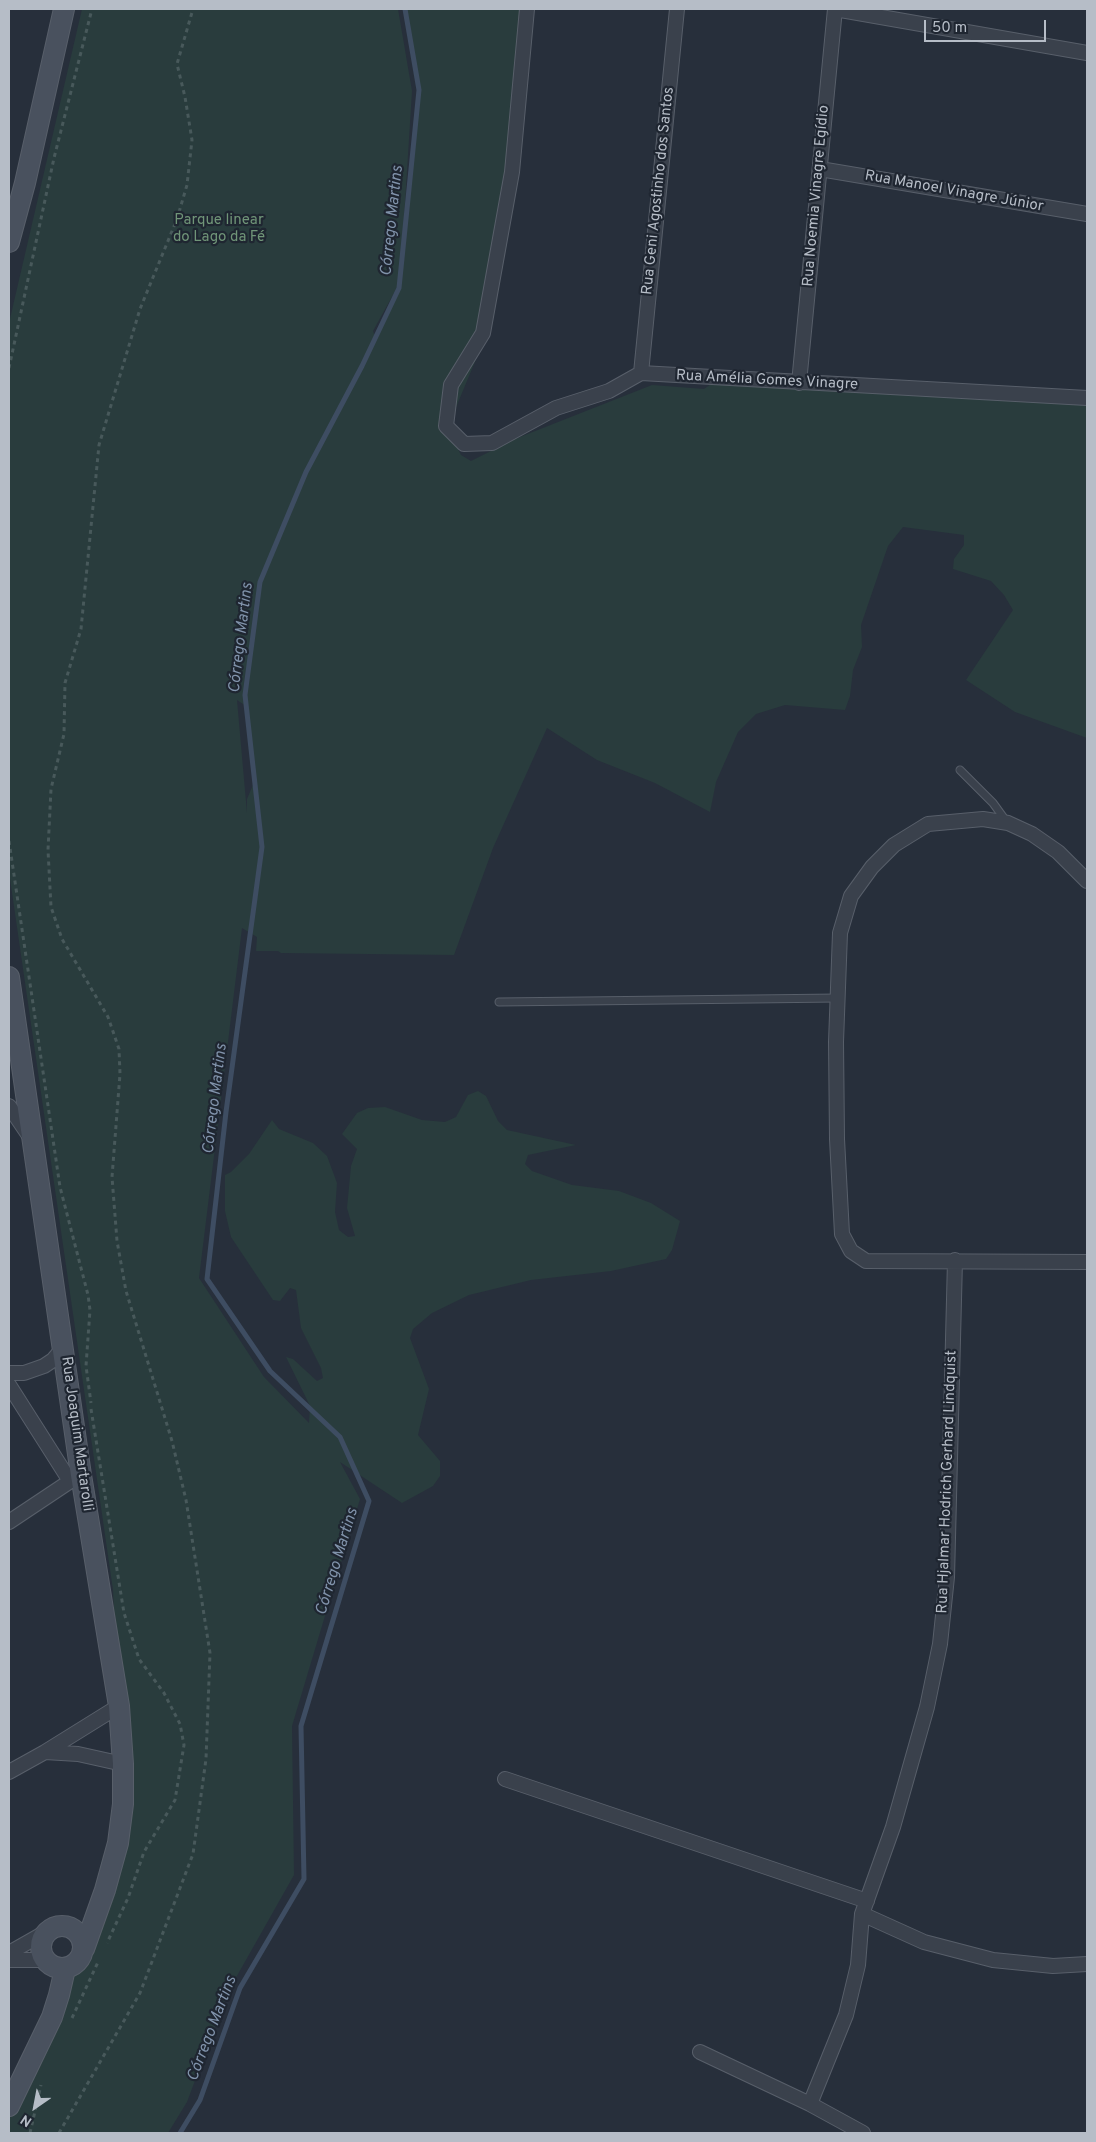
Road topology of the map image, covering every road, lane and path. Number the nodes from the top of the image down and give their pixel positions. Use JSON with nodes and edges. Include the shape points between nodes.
{"nodes":[{"id":1,"x":64,"y":9,"type":"edge"},
{"id":2,"x":92,"y":9,"type":"edge"},
{"id":3,"x":193,"y":9,"type":"edge"},
{"id":4,"x":527,"y":9,"type":"edge"},
{"id":5,"x":677,"y":9,"type":"edge"},
{"id":6,"x":835,"y":9,"type":"edge"},
{"id":7,"x":1087,"y":53,"type":"edge"},
{"id":8,"x":820,"y":169,"type":"junction"},
{"id":9,"x":1087,"y":214,"type":"edge"},
{"id":10,"x":9,"y":242,"type":"edge"},
{"id":11,"x":9,"y":368,"type":"edge"},
{"id":12,"x":641,"y":373,"type":"junction"},
{"id":13,"x":799,"y":383,"type":"junction"},
{"id":14,"x":1087,"y":398,"type":"edge"},
{"id":15,"x":960,"y":770,"type":"dead end"},
{"id":16,"x":1008,"y":823,"type":"junction"},
{"id":17,"x":1087,"y":881,"type":"edge"},
{"id":18,"x":10,"y":989,"type":"edge"},
{"id":19,"x":838,"y":998,"type":"junction"},
{"id":20,"x":499,"y":1002,"type":"dead end"},
{"id":21,"x":9,"y":1106,"type":"edge"},
{"id":22,"x":32,"y":1140,"type":"junction"},
{"id":23,"x":955,"y":1260,"type":"junction"},
{"id":24,"x":1087,"y":1262,"type":"edge"},
{"id":25,"x":64,"y":1348,"type":"junction"},
{"id":26,"x":9,"y":1373,"type":"edge"},
{"id":27,"x":9,"y":1385,"type":"edge"},
{"id":28,"x":76,"y":1478,"type":"junction"},
{"id":29,"x":9,"y":1522,"type":"edge"},
{"id":30,"x":119,"y":1706,"type":"junction"},
{"id":31,"x":45,"y":1752,"type":"junction"},
{"id":32,"x":123,"y":1764,"type":"junction"},
{"id":33,"x":9,"y":1772,"type":"edge"},
{"id":34,"x":505,"y":1779,"type":"dead end"},
{"id":35,"x":105,"y":1890,"type":"junction"},
{"id":36,"x":865,"y":1907,"type":"junction"},
{"id":37,"x":67,"y":1926,"type":"junction"},
{"id":38,"x":46,"y":1932,"type":"junction"},
{"id":39,"x":84,"y":1948,"type":"junction"},
{"id":40,"x":9,"y":1953,"type":"edge"},
{"id":41,"x":9,"y":1960,"type":"edge"},
{"id":42,"x":45,"y":1960,"type":"junction"},
{"id":43,"x":1087,"y":1964,"type":"edge"},
{"id":44,"x":64,"y":1969,"type":"junction"},
{"id":45,"x":700,"y":2052,"type":"dead end"},
{"id":46,"x":810,"y":2104,"type":"junction"},
{"id":47,"x":9,"y":2106,"type":"edge"},
{"id":48,"x":59,"y":2133,"type":"edge"},
{"id":49,"x":863,"y":2133,"type":"edge"}],
"edges":[{"from":1,"to":10,"type":"street"},
{"from":2,"to":11,"type":"path","via":[[54,158]]},
{"from":3,"to":48,"type":"path","via":[[176,64],[192,140],[187,185],[177,219],[140,309],[99,445],[81,629],[65,683],[64,734],[51,789],[48,850],[50,907],[62,939],[108,1017],[119,1049],[112,1177],[117,1241],[126,1291],[172,1441],[186,1500],[210,1652],[206,1760],[192,1854],[140,1993]]},
{"from":4,"to":12,"type":"street","via":[[512,172],[483,333],[451,385],[446,426],[464,444],[492,443],[556,408],[609,391]]},
{"from":5,"to":12,"type":"street","name":"Rua Geni Agostinho dos Santos"},
{"from":6,"to":7,"type":"street"},
{"from":6,"to":8,"type":"street","name":"Rua Noemia Vinagre Egídio"},
{"from":8,"to":9,"type":"street","name":"Rua Manoel Vinagre Júnior"},
{"from":8,"to":13,"type":"street","name":"Rua Noemia Vinagre Egídio"},
{"from":12,"to":13,"type":"street","name":"Rua Amélia Gomes Vinagre"},
{"from":13,"to":14,"type":"street","name":"Rua Amélia Gomes Vinagre"},
{"from":15,"to":16,"type":"lane"},
{"from":16,"to":17,"type":"street","via":[[1052,848]]},
{"from":16,"to":19,"type":"street","via":[[983,819],[928,824],[894,845],[872,867],[851,896],[840,933]]},
{"from":18,"to":22,"type":"street","name":"Rua Joaquim Martarolli"},
{"from":19,"to":20,"type":"lane"},
{"from":19,"to":23,"type":"street","via":[[837,1139],[842,1234],[851,1251],[866,1261]]},
{"from":21,"to":22,"type":"street"},
{"from":22,"to":25,"type":"street","name":"Rua Joaquim Martarolli"},
{"from":23,"to":24,"type":"street"},
{"from":23,"to":36,"type":"street","name":"Rua Hjalmar Hodrich Gerhard Lindquist","via":[[947,1577],[940,1644],[927,1707],[893,1826]]},
{"from":25,"to":26,"type":"street","via":[[44,1366],[24,1373]]},
{"from":25,"to":28,"type":"street","name":"Rua Joaquim Martarolli"},
{"from":27,"to":28,"type":"street"},
{"from":28,"to":29,"type":"street"},
{"from":28,"to":30,"type":"street","name":"Rua Joaquim Martarolli"},
{"from":30,"to":31,"type":"street"},
{"from":30,"to":32,"type":"street","name":"Rua Joaquim Martarolli"},
{"from":31,"to":32,"type":"street","via":[[78,1754]]},
{"from":31,"to":33,"type":"street"},
{"from":32,"to":35,"type":"street","name":"Rua Joaquim Martarolli","via":[[123,1804],[118,1842]]},
{"from":34,"to":36,"type":"street"},
{"from":35,"to":37,"type":"street"},
{"from":35,"to":39,"type":"street","name":"Rua Joaquim Martarolli"},
{"from":36,"to":43,"type":"street","via":[[924,1942],[993,1960],[1053,1966]]},
{"from":36,"to":46,"type":"street","name":"Rua Hjalmar Hodrich Gerhard Lindquist","via":[[858,1965],[846,2015]]},
{"from":37,"to":38,"type":"street"},
{"from":37,"to":39,"type":"street","via":[[79,1934]]},
{"from":38,"to":40,"type":"street"},
{"from":38,"to":42,"type":"street","via":[[40,1946]]},
{"from":39,"to":44,"type":"street","via":[[78,1962]]},
{"from":41,"to":42,"type":"street"},
{"from":42,"to":44,"type":"street"},
{"from":44,"to":47,"type":"street","via":[[52,2017]]},
{"from":45,"to":46,"type":"street"},
{"from":46,"to":49,"type":"street"}]}
